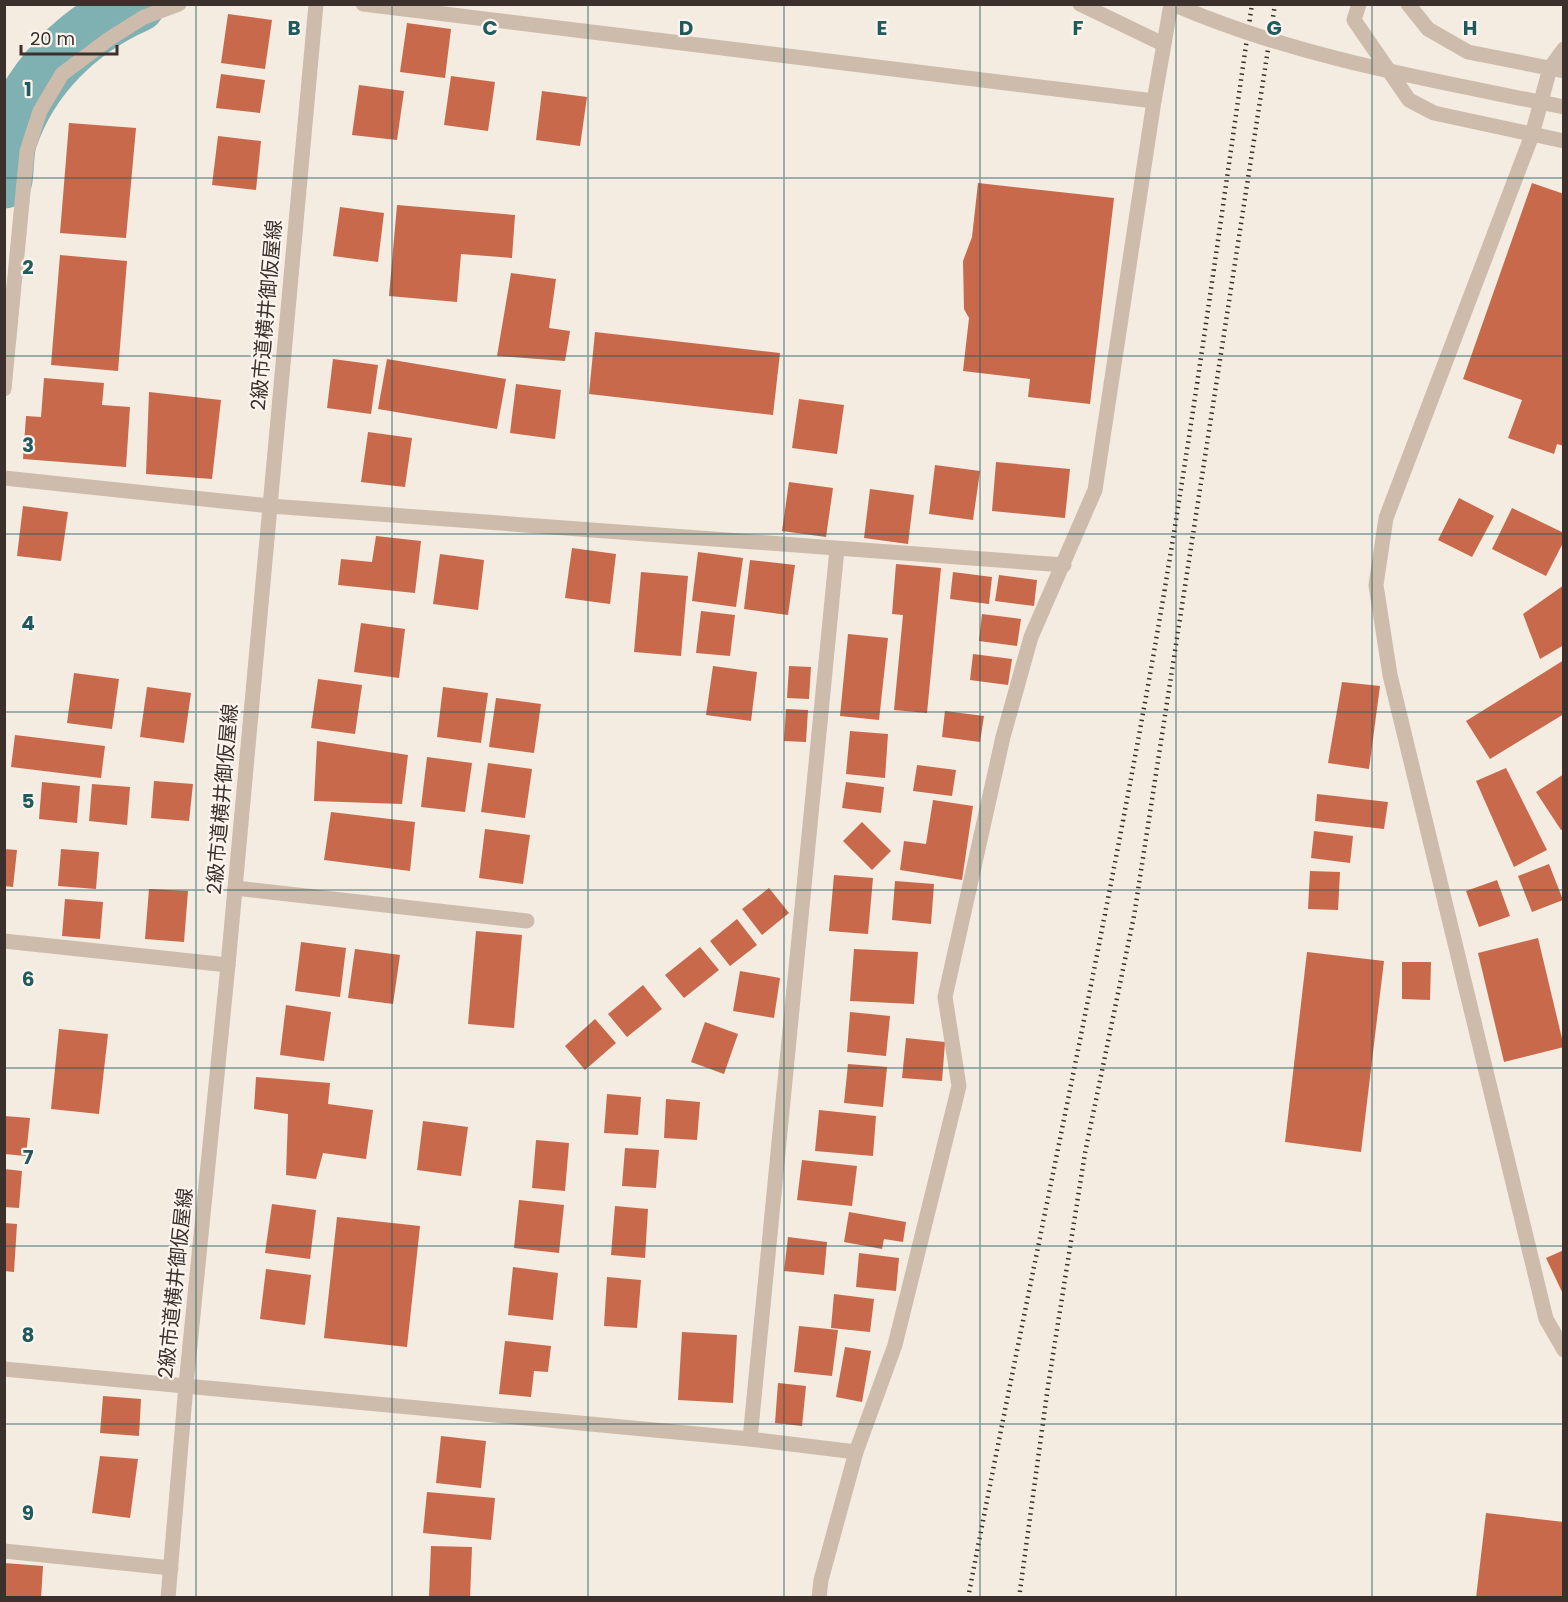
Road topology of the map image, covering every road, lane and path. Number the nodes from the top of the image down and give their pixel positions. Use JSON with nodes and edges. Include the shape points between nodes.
{"nodes":[{"id":1,"x":178,"y":4,"type":"edge"},
{"id":2,"x":316,"y":4,"type":"edge"},
{"id":3,"x":363,"y":4,"type":"edge"},
{"id":4,"x":1080,"y":4,"type":"edge"},
{"id":5,"x":1172,"y":4,"type":"edge"},
{"id":6,"x":1359,"y":4,"type":"edge"},
{"id":7,"x":1408,"y":4,"type":"edge"},
{"id":8,"x":1163,"y":44,"type":"junction"},
{"id":9,"x":1563,"y":50,"type":"edge"},
{"id":10,"x":1557,"y":70,"type":"edge"},
{"id":11,"x":1154,"y":101,"type":"junction"},
{"id":12,"x":1563,"y":107,"type":"edge"},
{"id":13,"x":1532,"y":135,"type":"junction"},
{"id":14,"x":1563,"y":141,"type":"edge"},
{"id":15,"x":4,"y":389,"type":"edge"},
{"id":16,"x":4,"y":478,"type":"edge"},
{"id":17,"x":270,"y":506,"type":"junction"},
{"id":18,"x":837,"y":549,"type":"junction"},
{"id":19,"x":1064,"y":565,"type":"junction"},
{"id":20,"x":235,"y":888,"type":"junction"},
{"id":21,"x":527,"y":921,"type":"dead end"},
{"id":22,"x":4,"y":941,"type":"edge"},
{"id":23,"x":228,"y":965,"type":"junction"},
{"id":24,"x":1563,"y":1350,"type":"edge"},
{"id":25,"x":4,"y":1369,"type":"edge"},
{"id":26,"x":186,"y":1385,"type":"junction"},
{"id":27,"x":750,"y":1439,"type":"junction"},
{"id":28,"x":856,"y":1452,"type":"junction"},
{"id":29,"x":4,"y":1551,"type":"edge"},
{"id":30,"x":171,"y":1568,"type":"junction"},
{"id":31,"x":168,"y":1598,"type":"edge"},
{"id":32,"x":819,"y":1598,"type":"edge"}],
"edges":[{"from":1,"to":15,"type":"street","via":[[144,17],[62,74],[40,111],[27,151]]},
{"from":2,"to":17,"type":"street","name":"2級市道横井御仮屋線"},
{"from":3,"to":11,"type":"street"},
{"from":4,"to":8,"type":"street"},
{"from":5,"to":8,"type":"street"},
{"from":5,"to":12,"type":"street","bridge":true,"via":[[1204,18],[1355,64]]},
{"from":6,"to":13,"type":"street","via":[[1354,20],[1409,100],[1434,113]]},
{"from":7,"to":10,"type":"street","via":[[1428,29],[1468,52]]},
{"from":8,"to":11,"type":"street"},
{"from":9,"to":10,"type":"street"},
{"from":10,"to":13,"type":"street"},
{"from":11,"to":19,"type":"street","via":[[1095,490]]},
{"from":13,"to":14,"type":"street"},
{"from":13,"to":24,"type":"street","via":[[1386,518],[1376,585],[1390,675],[1546,1319]]},
{"from":16,"to":17,"type":"street"},
{"from":17,"to":18,"type":"street"},
{"from":17,"to":20,"type":"street","name":"2級市道横井御仮屋線"},
{"from":18,"to":19,"type":"street"},
{"from":18,"to":27,"type":"street"},
{"from":19,"to":28,"type":"street","via":[[1031,637],[1003,737],[945,997],[959,1086],[895,1345]]},
{"from":20,"to":21,"type":"street"},
{"from":20,"to":23,"type":"street","name":"2級市道横井御仮屋線"},
{"from":22,"to":23,"type":"street"},
{"from":23,"to":26,"type":"street","name":"2級市道横井御仮屋線"},
{"from":25,"to":26,"type":"street"},
{"from":26,"to":27,"type":"street"},
{"from":26,"to":30,"type":"street","name":"2級市道横井御仮屋線"},
{"from":27,"to":28,"type":"street"},
{"from":28,"to":32,"type":"street"},
{"from":29,"to":30,"type":"street"},
{"from":30,"to":31,"type":"street","name":"2級市道横井御仮屋線"}]}
